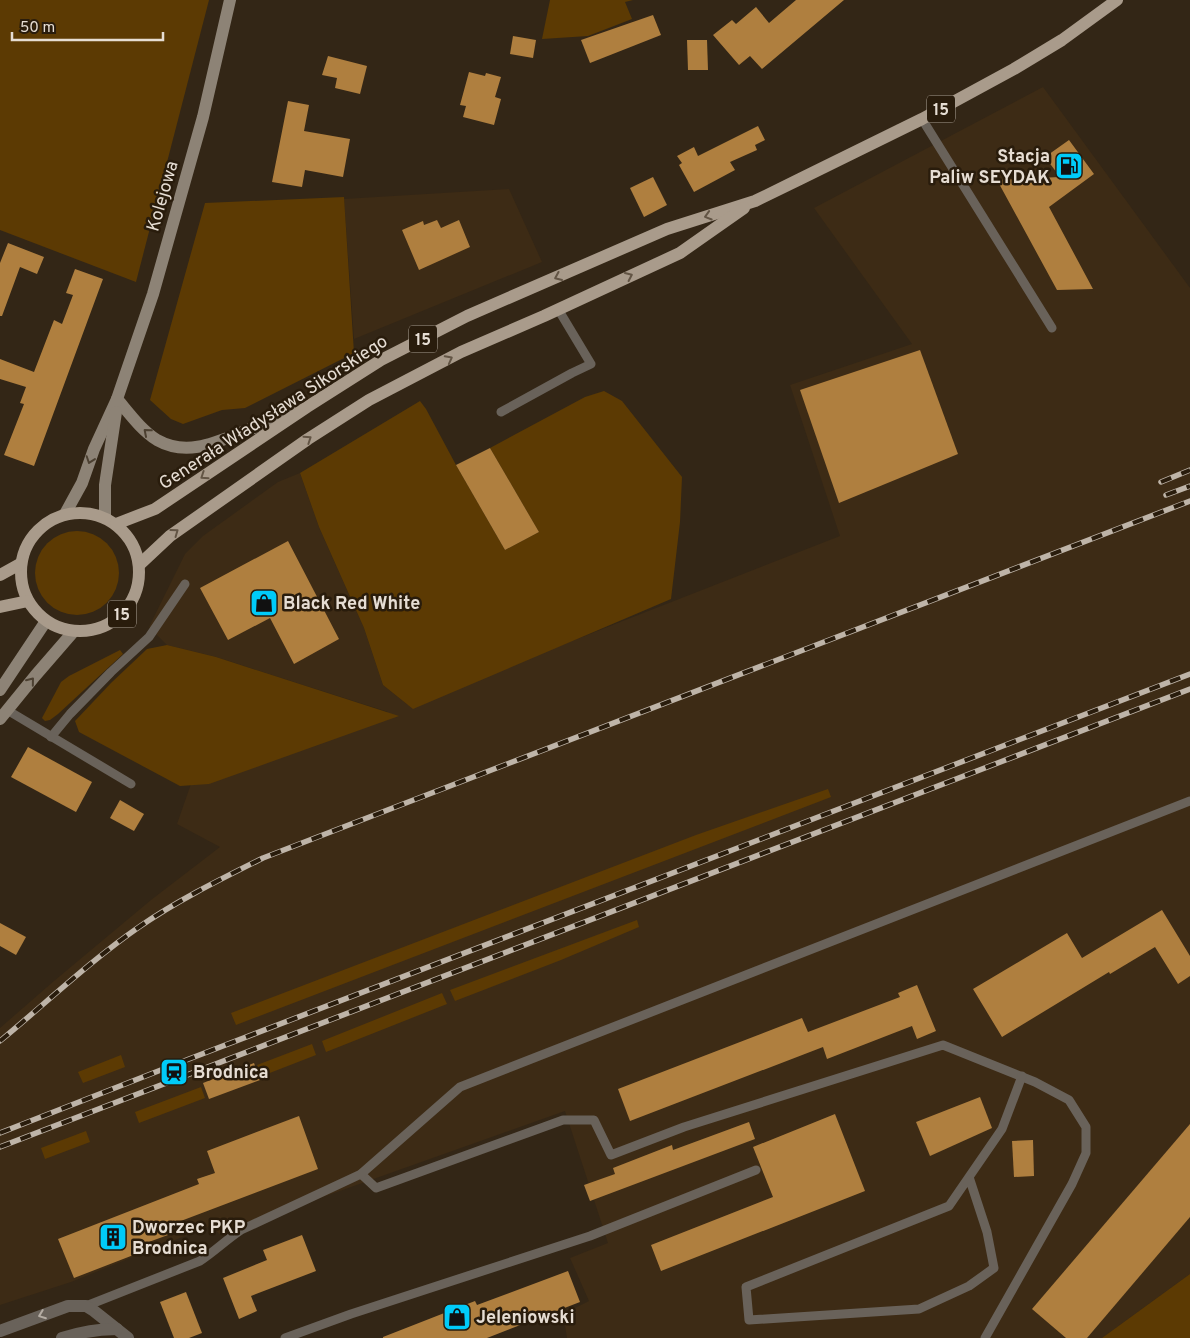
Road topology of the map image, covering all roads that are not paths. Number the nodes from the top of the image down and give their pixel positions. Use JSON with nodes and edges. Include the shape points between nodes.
{"nodes":[{"id":1,"x":230,"y":0,"type":"edge"},
{"id":2,"x":1117,"y":0,"type":"edge"},
{"id":3,"x":922,"y":119,"type":"junction"},
{"id":4,"x":755,"y":201,"type":"junction"},
{"id":5,"x":558,"y":309,"type":"junction"},
{"id":6,"x":1052,"y":328,"type":"dead end"},
{"id":7,"x":117,"y":399,"type":"junction"},
{"id":8,"x":307,"y":407,"type":"junction"},
{"id":9,"x":501,"y":412,"type":"dead end"},
{"id":10,"x":64,"y":514,"type":"junction"},
{"id":11,"x":110,"y":521,"type":"junction"},
{"id":12,"x":20,"y":564,"type":"junction"},
{"id":13,"x":139,"y":565,"type":"junction"},
{"id":14,"x":0,"y":574,"type":"edge"},
{"id":15,"x":185,"y":584,"type":"dead end"},
{"id":16,"x":28,"y":602,"type":"junction"},
{"id":17,"x":0,"y":607,"type":"edge"},
{"id":18,"x":46,"y":621,"type":"junction"},
{"id":19,"x":74,"y":631,"type":"junction"},
{"id":20,"x":0,"y":690,"type":"edge"},
{"id":21,"x":3,"y":714,"type":"edge"},
{"id":22,"x":51,"y":737,"type":"junction"},
{"id":23,"x":131,"y":784,"type":"dead end"},
{"id":24,"x":1190,"y":801,"type":"edge"},
{"id":25,"x":1022,"y":1076,"type":"junction"},
{"id":26,"x":756,"y":1170,"type":"dead end"},
{"id":27,"x":361,"y":1174,"type":"junction"},
{"id":28,"x":969,"y":1177,"type":"junction"},
{"id":29,"x":86,"y":1306,"type":"junction"},
{"id":30,"x":117,"y":1329,"type":"junction"},
{"id":31,"x":0,"y":1331,"type":"edge"},
{"id":32,"x":62,"y":1338,"type":"edge"},
{"id":33,"x":128,"y":1338,"type":"edge"},
{"id":34,"x":285,"y":1338,"type":"edge"},
{"id":35,"x":985,"y":1338,"type":"edge"}],
"edges":[{"from":1,"to":7,"type":"street","name":"Kolejowa","via":[[203,117],[153,294]]},
{"from":2,"to":3,"type":"main road","name":"Generała Władysława Sikorskiego","number":"15","via":[[1062,40]]},
{"from":3,"to":4,"type":"main road","name":"Generała Władysława Sikorskiego","number":"15"},
{"from":3,"to":6,"type":"lane"},
{"from":5,"to":4,"type":"main road","name":"Generała Władysława Sikorskiego","number":"15","one_way":true,"via":[[680,253]]},
{"from":4,"to":8,"type":"main road","name":"Generała Władysława Sikorskiego","number":"15","one_way":true,"via":[[667,229],[467,316],[381,360]]},
{"from":5,"to":9,"type":"lane","via":[[591,364]]},
{"from":13,"to":5,"type":"main road","name":"Generała Władysława Sikorskiego","number":"15","one_way":true,"via":[[170,536],[369,400],[461,352]]},
{"from":8,"to":7,"type":"street","one_way":true,"via":[[210,445],[191,448],[158,440],[146,432]]},
{"from":7,"to":10,"type":"street","name":"Kolejowa","one_way":true,"via":[[82,483]]},
{"from":7,"to":11,"type":"street","name":"Kolejowa","via":[[105,485]]},
{"from":8,"to":11,"type":"main road","name":"Generała Władysława Sikorskiego","number":"15","one_way":true,"via":[[155,509]]},
{"from":10,"to":11,"type":"main road","number":"15","via":[[92,514]]},
{"from":10,"to":12,"type":"main road","number":"15","via":[[35,532],[25,547]]},
{"from":11,"to":13,"type":"main road","number":"15","via":[[127,536]]},
{"from":12,"to":14,"type":"main road"},
{"from":12,"to":16,"type":"main road","number":"15","via":[[21,583]]},
{"from":13,"to":19,"type":"main road","number":"15","via":[[136,591],[122,614],[92,630]]},
{"from":15,"to":22,"type":"lane","via":[[148,637]]},
{"from":16,"to":17,"type":"main road"},
{"from":16,"to":18,"type":"main road","number":"15"},
{"from":18,"to":19,"type":"main road","number":"15"},
{"from":18,"to":20,"type":"street"},
{"from":21,"to":19,"type":"street","one_way":true},
{"from":21,"to":22,"type":"lane"},
{"from":22,"to":23,"type":"lane"},
{"from":24,"to":27,"type":"lane","via":[[460,1087]]},
{"from":25,"to":27,"type":"lane","via":[[943,1045],[684,1127],[611,1156],[594,1120],[562,1120],[376,1188]]},
{"from":25,"to":28,"type":"lane","via":[[1002,1129]]},
{"from":25,"to":35,"type":"lane","via":[[1069,1100],[1086,1127],[1086,1153],[1072,1184]]},
{"from":26,"to":34,"type":"lane","via":[[590,1236]]},
{"from":27,"to":29,"type":"lane","via":[[241,1230],[200,1261]]},
{"from":28,"to":28,"type":"lane","via":[[949,1206],[746,1287],[749,1320],[919,1309],[969,1286],[994,1268],[988,1232]]},
{"from":29,"to":30,"type":"street"},
{"from":29,"to":31,"type":"street","one_way":true,"via":[[68,1306]]},
{"from":30,"to":32,"type":"street","via":[[82,1332]]},
{"from":30,"to":33,"type":"street"}]}
